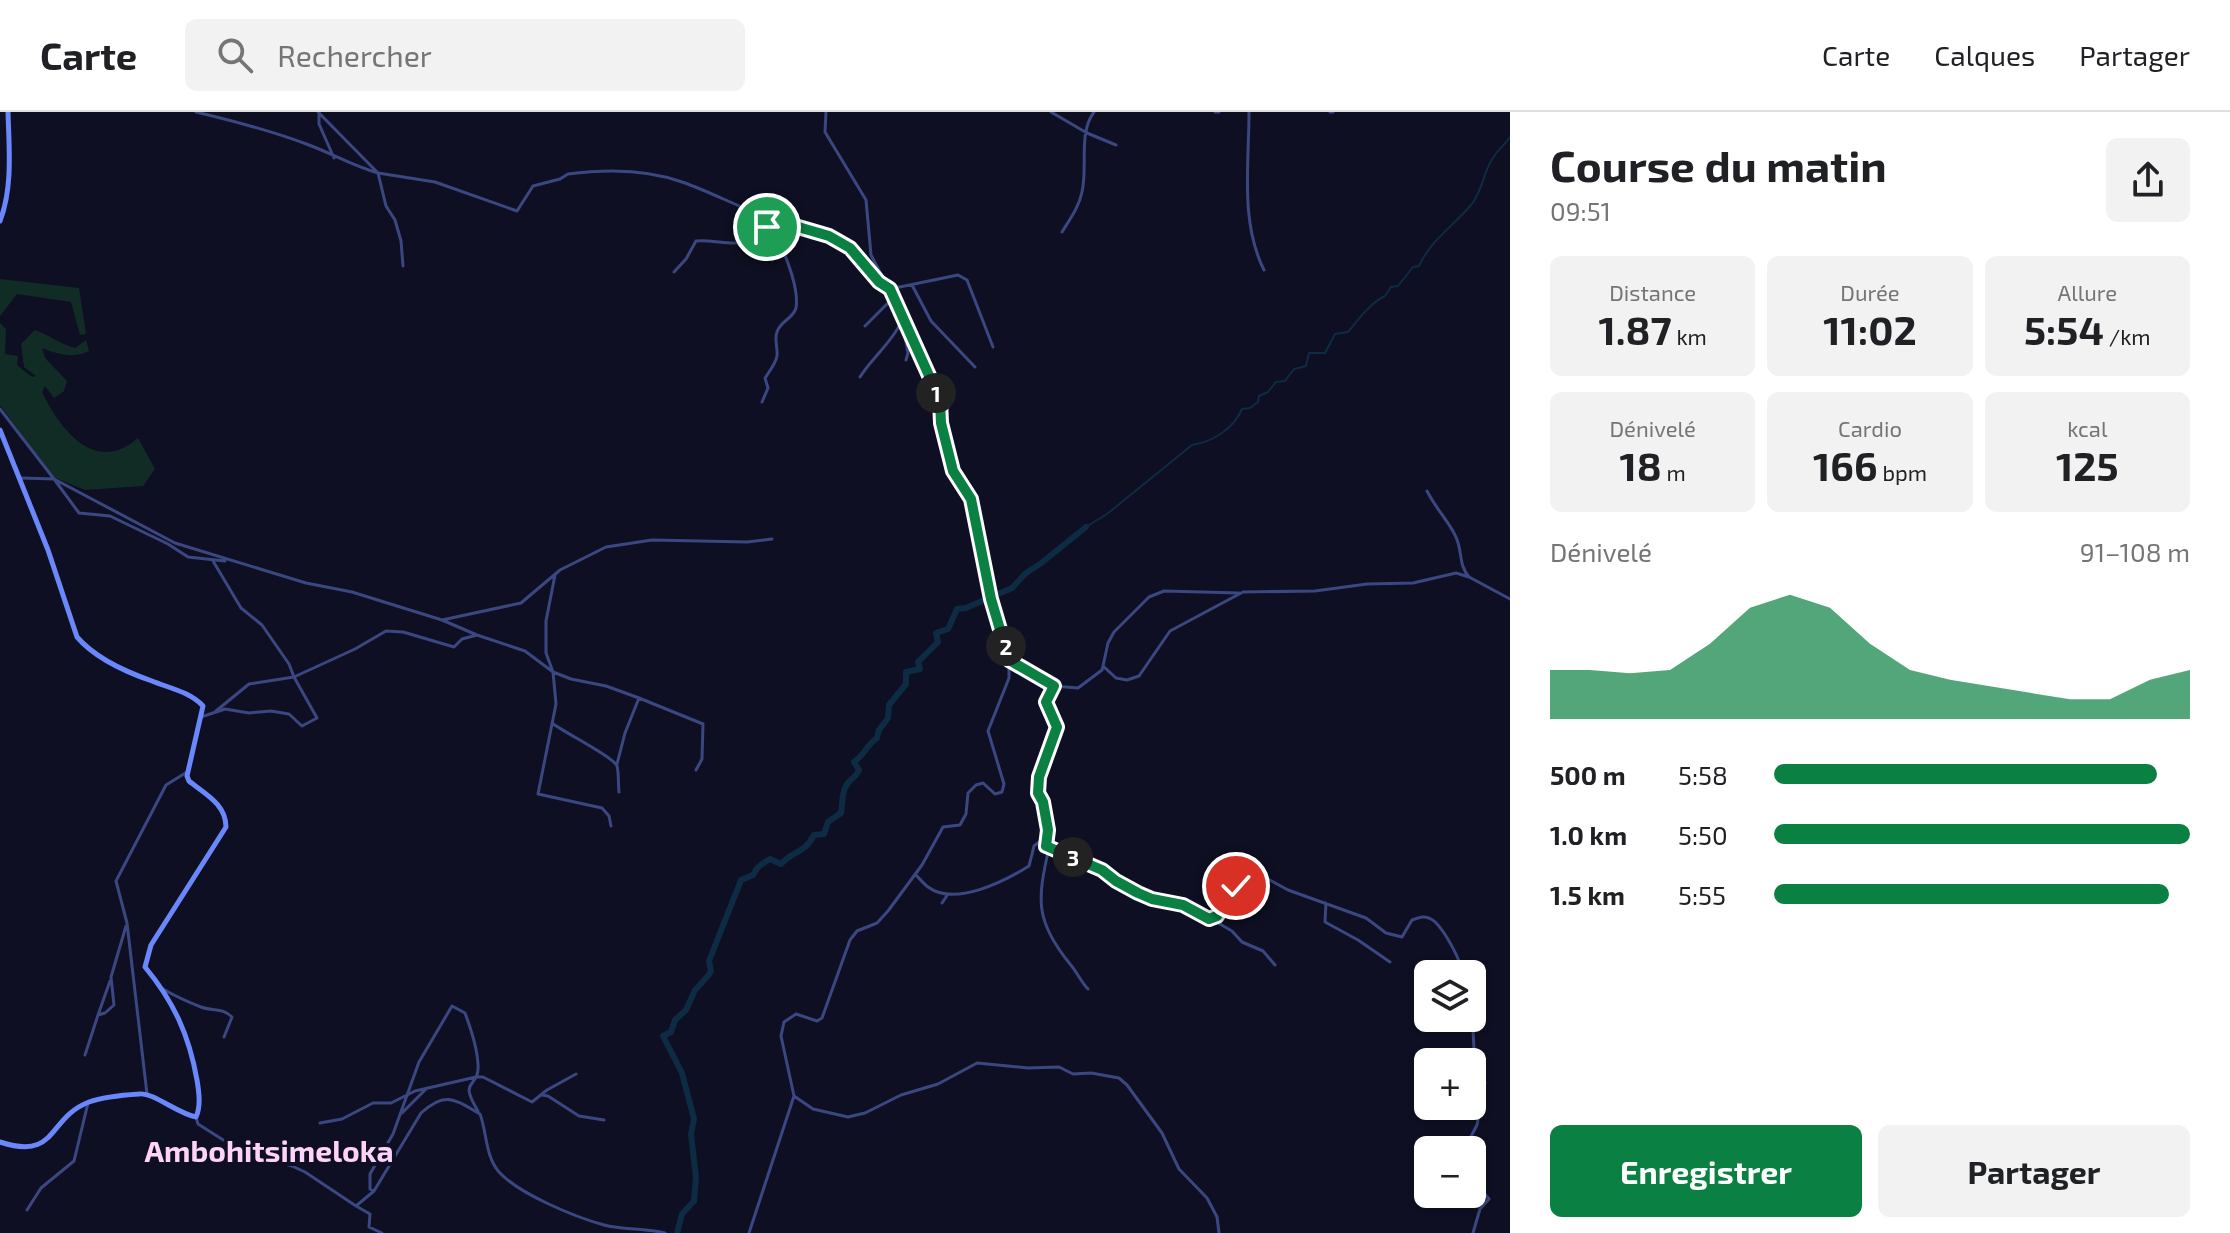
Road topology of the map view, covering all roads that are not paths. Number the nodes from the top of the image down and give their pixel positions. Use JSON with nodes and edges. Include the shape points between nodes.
{"nodes":[{"id":1,"x":8,"y":112,"type":"edge"},
{"id":2,"x":196,"y":112,"type":"edge"},
{"id":3,"x":826,"y":112,"type":"edge"},
{"id":4,"x":1051,"y":112,"type":"edge"},
{"id":5,"x":1094,"y":112,"type":"edge"},
{"id":6,"x":1249,"y":112,"type":"edge"},
{"id":7,"x":319,"y":113,"type":"edge"},
{"id":8,"x":1087,"y":133,"type":"junction"},
{"id":9,"x":1116,"y":145,"type":"dead end"},
{"id":10,"x":334,"y":158,"type":"junction"},
{"id":11,"x":378,"y":173,"type":"junction"},
{"id":12,"x":771,"y":219,"type":"junction"},
{"id":13,"x":0,"y":221,"type":"edge"},
{"id":14,"x":1062,"y":232,"type":"dead end"},
{"id":15,"x":403,"y":266,"type":"dead end"},
{"id":16,"x":1264,"y":270,"type":"dead end"},
{"id":17,"x":674,"y":272,"type":"dead end"},
{"id":18,"x":912,"y":285,"type":"junction"},
{"id":19,"x":890,"y":289,"type":"junction"},
{"id":20,"x":891,"y":303,"type":"junction"},
{"id":21,"x":900,"y":324,"type":"junction"},
{"id":22,"x":865,"y":326,"type":"dead end"},
{"id":23,"x":993,"y":347,"type":"dead end"},
{"id":24,"x":906,"y":360,"type":"dead end"},
{"id":25,"x":975,"y":367,"type":"dead end"},
{"id":26,"x":860,"y":377,"type":"dead end"},
{"id":27,"x":762,"y":402,"type":"dead end"},
{"id":28,"x":0,"y":409,"type":"edge"},
{"id":29,"x":0,"y":430,"type":"edge"},
{"id":30,"x":21,"y":478,"type":"junction"},
{"id":31,"x":54,"y":479,"type":"junction"},
{"id":32,"x":1427,"y":491,"type":"dead end"},
{"id":33,"x":772,"y":539,"type":"dead end"},
{"id":34,"x":213,"y":561,"type":"junction"},
{"id":35,"x":229,"y":561,"type":"junction"},
{"id":36,"x":555,"y":575,"type":"junction"},
{"id":37,"x":1469,"y":577,"type":"junction"},
{"id":38,"x":1239,"y":593,"type":"junction"},
{"id":39,"x":1510,"y":599,"type":"edge"},
{"id":40,"x":442,"y":620,"type":"junction"},
{"id":41,"x":477,"y":635,"type":"junction"},
{"id":42,"x":1009,"y":660,"type":"junction"},
{"id":43,"x":1103,"y":666,"type":"junction"},
{"id":44,"x":553,"y":672,"type":"junction"},
{"id":45,"x":294,"y":677,"type":"junction"},
{"id":46,"x":1054,"y":686,"type":"junction"},
{"id":47,"x":639,"y":698,"type":"junction"},
{"id":48,"x":214,"y":712,"type":"junction"},
{"id":49,"x":201,"y":717,"type":"junction"},
{"id":50,"x":552,"y":723,"type":"junction"},
{"id":51,"x":617,"y":764,"type":"junction"},
{"id":52,"x":696,"y":770,"type":"dead end"},
{"id":53,"x":187,"y":772,"type":"junction"},
{"id":54,"x":619,"y":792,"type":"dead end"},
{"id":55,"x":611,"y":826,"type":"dead end"},
{"id":56,"x":1048,"y":847,"type":"junction"},
{"id":57,"x":915,"y":874,"type":"junction"},
{"id":58,"x":948,"y":894,"type":"junction"},
{"id":59,"x":942,"y":903,"type":"dead end"},
{"id":60,"x":1326,"y":903,"type":"junction"},
{"id":61,"x":1213,"y":920,"type":"junction"},
{"id":62,"x":127,"y":923,"type":"junction"},
{"id":63,"x":1459,"y":960,"type":"edge"},
{"id":64,"x":1390,"y":962,"type":"dead end"},
{"id":65,"x":1275,"y":965,"type":"dead end"},
{"id":66,"x":111,"y":977,"type":"junction"},
{"id":67,"x":163,"y":989,"type":"junction"},
{"id":68,"x":1088,"y":989,"type":"dead end"},
{"id":69,"x":98,"y":1015,"type":"junction"},
{"id":70,"x":1473,"y":1032,"type":"edge"},
{"id":71,"x":224,"y":1037,"type":"dead end"},
{"id":72,"x":85,"y":1055,"type":"dead end"},
{"id":73,"x":576,"y":1074,"type":"dead end"},
{"id":74,"x":476,"y":1077,"type":"junction"},
{"id":75,"x":427,"y":1088,"type":"junction"},
{"id":76,"x":147,"y":1094,"type":"junction"},
{"id":77,"x":407,"y":1095,"type":"junction"},
{"id":78,"x":542,"y":1095,"type":"junction"},
{"id":79,"x":794,"y":1096,"type":"junction"},
{"id":80,"x":88,"y":1103,"type":"junction"},
{"id":81,"x":402,"y":1113,"type":"junction"},
{"id":82,"x":480,"y":1114,"type":"junction"},
{"id":83,"x":196,"y":1117,"type":"junction"},
{"id":84,"x":604,"y":1120,"type":"dead end"},
{"id":85,"x":320,"y":1123,"type":"dead end"},
{"id":86,"x":1471,"y":1136,"type":"edge"},
{"id":87,"x":0,"y":1142,"type":"edge"},
{"id":88,"x":374,"y":1191,"type":"junction"},
{"id":89,"x":356,"y":1206,"type":"junction"},
{"id":90,"x":1481,"y":1208,"type":"edge"},
{"id":91,"x":27,"y":1210,"type":"dead end"},
{"id":92,"x":369,"y":1227,"type":"junction"},
{"id":93,"x":368,"y":1233,"type":"edge"},
{"id":94,"x":382,"y":1233,"type":"edge"},
{"id":95,"x":665,"y":1233,"type":"edge"},
{"id":96,"x":749,"y":1233,"type":"edge"},
{"id":97,"x":1222,"y":1233,"type":"edge"},
{"id":98,"x":1473,"y":1233,"type":"edge"}],
"edges":[{"from":1,"to":13,"type":"street","via":[[8,178]]},
{"from":2,"to":10,"type":"street","via":[[313,146]]},
{"from":3,"to":19,"type":"street","via":[[825,132],[866,200],[871,255]]},
{"from":4,"to":8,"type":"street"},
{"from":5,"to":8,"type":"street"},
{"from":6,"to":16,"type":"street","via":[[1247,215]]},
{"from":7,"to":10,"type":"street"},
{"from":7,"to":11,"type":"street"},
{"from":8,"to":9,"type":"street"},
{"from":8,"to":14,"type":"street","via":[[1083,190]]},
{"from":10,"to":11,"type":"street"},
{"from":11,"to":12,"type":"street","via":[[435,182],[517,211],[533,186],[568,174],[638,172],[685,183]]},
{"from":11,"to":15,"type":"street","via":[[401,241]]},
{"from":12,"to":17,"type":"street","via":[[748,241],[696,241]]},
{"from":12,"to":19,"type":"street","via":[[816,231],[850,248]]},
{"from":12,"to":27,"type":"street","via":[[792,275],[796,308],[776,333],[777,357],[765,378],[768,388]]},
{"from":18,"to":19,"type":"street"},
{"from":18,"to":23,"type":"street","via":[[958,275],[967,280]]},
{"from":18,"to":25,"type":"street","via":[[931,321]]},
{"from":19,"to":20,"type":"street"},
{"from":19,"to":42,"type":"street","via":[[940,400],[953,471],[971,499]]},
{"from":20,"to":21,"type":"street"},
{"from":20,"to":22,"type":"street"},
{"from":21,"to":24,"type":"street"},
{"from":21,"to":26,"type":"street"},
{"from":28,"to":31,"type":"street"},
{"from":29,"to":30,"type":"street"},
{"from":30,"to":31,"type":"street"},
{"from":30,"to":49,"type":"street","via":[[77,637],[134,675],[197,700],[203,706]]},
{"from":31,"to":34,"type":"street","via":[[79,513],[110,516],[188,557]]},
{"from":31,"to":35,"type":"street","via":[[175,543]]},
{"from":32,"to":37,"type":"street","via":[[1455,535],[1462,570]]},
{"from":33,"to":36,"type":"street","via":[[652,540],[606,547]]},
{"from":34,"to":35,"type":"street"},
{"from":34,"to":45,"type":"street"},
{"from":35,"to":40,"type":"street"},
{"from":36,"to":40,"type":"street","via":[[521,603]]},
{"from":36,"to":44,"type":"street","via":[[546,621],[546,653]]},
{"from":37,"to":38,"type":"street","via":[[1456,573],[1413,583]]},
{"from":37,"to":39,"type":"street"},
{"from":38,"to":43,"type":"street","via":[[1170,631],[1139,676],[1116,678]]},
{"from":38,"to":43,"type":"street","via":[[1164,591],[1149,597],[1114,632]]},
{"from":40,"to":41,"type":"street"},
{"from":41,"to":44,"type":"street","via":[[525,651]]},
{"from":41,"to":45,"type":"street","via":[[454,647],[386,631]]},
{"from":42,"to":46,"type":"street"},
{"from":42,"to":57,"type":"street","via":[[1009,678],[988,731],[1002,792],[976,785],[968,793],[960,825],[943,827]]},
{"from":43,"to":46,"type":"street","via":[[1078,688]]},
{"from":44,"to":47,"type":"street"},
{"from":44,"to":50,"type":"street"},
{"from":45,"to":48,"type":"street","via":[[249,684]]},
{"from":45,"to":48,"type":"street","via":[[317,718],[302,726],[289,714],[271,711]]},
{"from":46,"to":56,"type":"street","via":[[1046,702],[1057,727],[1038,793]]},
{"from":47,"to":51,"type":"street"},
{"from":47,"to":52,"type":"street","via":[[703,724],[702,759]]},
{"from":48,"to":49,"type":"street"},
{"from":49,"to":53,"type":"street"},
{"from":50,"to":51,"type":"street"},
{"from":50,"to":55,"type":"street","via":[[538,794],[602,808]]},
{"from":51,"to":54,"type":"street"},
{"from":53,"to":62,"type":"street","via":[[166,785],[116,881]]},
{"from":53,"to":67,"type":"street","via":[[189,781],[219,805],[226,827],[151,945],[145,967]]},
{"from":56,"to":58,"type":"street","via":[[1036,842],[1030,864],[1013,876],[978,891]]},
{"from":56,"to":61,"type":"street","via":[[1102,870],[1138,893],[1173,901]]},
{"from":56,"to":68,"type":"street","via":[[1042,918]]},
{"from":57,"to":58,"type":"street","via":[[929,888]]},
{"from":57,"to":79,"type":"street","via":[[883,917],[850,940],[822,1018],[796,1014],[784,1022],[781,1036]]},
{"from":58,"to":59,"type":"street"},
{"from":60,"to":61,"type":"street","via":[[1257,873],[1236,886]]},
{"from":60,"to":63,"type":"street","via":[[1398,938],[1412,920],[1432,919]]},
{"from":60,"to":64,"type":"street","via":[[1325,922]]},
{"from":61,"to":65,"type":"street","via":[[1263,951]]},
{"from":62,"to":66,"type":"street"},
{"from":62,"to":76,"type":"street"},
{"from":66,"to":69,"type":"street"},
{"from":66,"to":69,"type":"street","via":[[114,1005]]},
{"from":67,"to":71,"type":"street","via":[[231,1014]]},
{"from":67,"to":83,"type":"street","via":[[191,1046],[199,1089]]},
{"from":69,"to":72,"type":"street"},
{"from":70,"to":86,"type":"street","via":[[1485,1083]]},
{"from":73,"to":78,"type":"street"},
{"from":74,"to":75,"type":"street"},
{"from":74,"to":77,"type":"street","via":[[479,1067],[465,1013],[452,1006],[419,1062]]},
{"from":74,"to":78,"type":"street","via":[[532,1102]]},
{"from":74,"to":82,"type":"street","via":[[468,1095]]},
{"from":75,"to":77,"type":"street"},
{"from":75,"to":81,"type":"street"},
{"from":76,"to":80,"type":"street"},
{"from":76,"to":83,"type":"street"},
{"from":77,"to":81,"type":"street"},
{"from":77,"to":85,"type":"street"},
{"from":78,"to":84,"type":"street","via":[[579,1116]]},
{"from":79,"to":96,"type":"street"},
{"from":79,"to":97,"type":"street","via":[[813,1109],[848,1117],[938,1084],[977,1063],[1059,1067],[1073,1074],[1119,1078],[1162,1133],[1179,1169],[1207,1198]]},
{"from":80,"to":87,"type":"street","via":[[31,1148]]},
{"from":80,"to":91,"type":"street","via":[[74,1161],[41,1188]]},
{"from":81,"to":88,"type":"street","via":[[370,1174]]},
{"from":82,"to":88,"type":"street","via":[[444,1098],[431,1104]]},
{"from":82,"to":95,"type":"street","via":[[490,1156],[499,1171],[525,1191],[603,1224]]},
{"from":83,"to":89,"type":"street","via":[[198,1124],[239,1150],[292,1166]]},
{"from":88,"to":89,"type":"street"},
{"from":89,"to":92,"type":"street","via":[[370,1214]]},
{"from":90,"to":98,"type":"street"},
{"from":92,"to":93,"type":"street"},
{"from":92,"to":94,"type":"street"}]}
